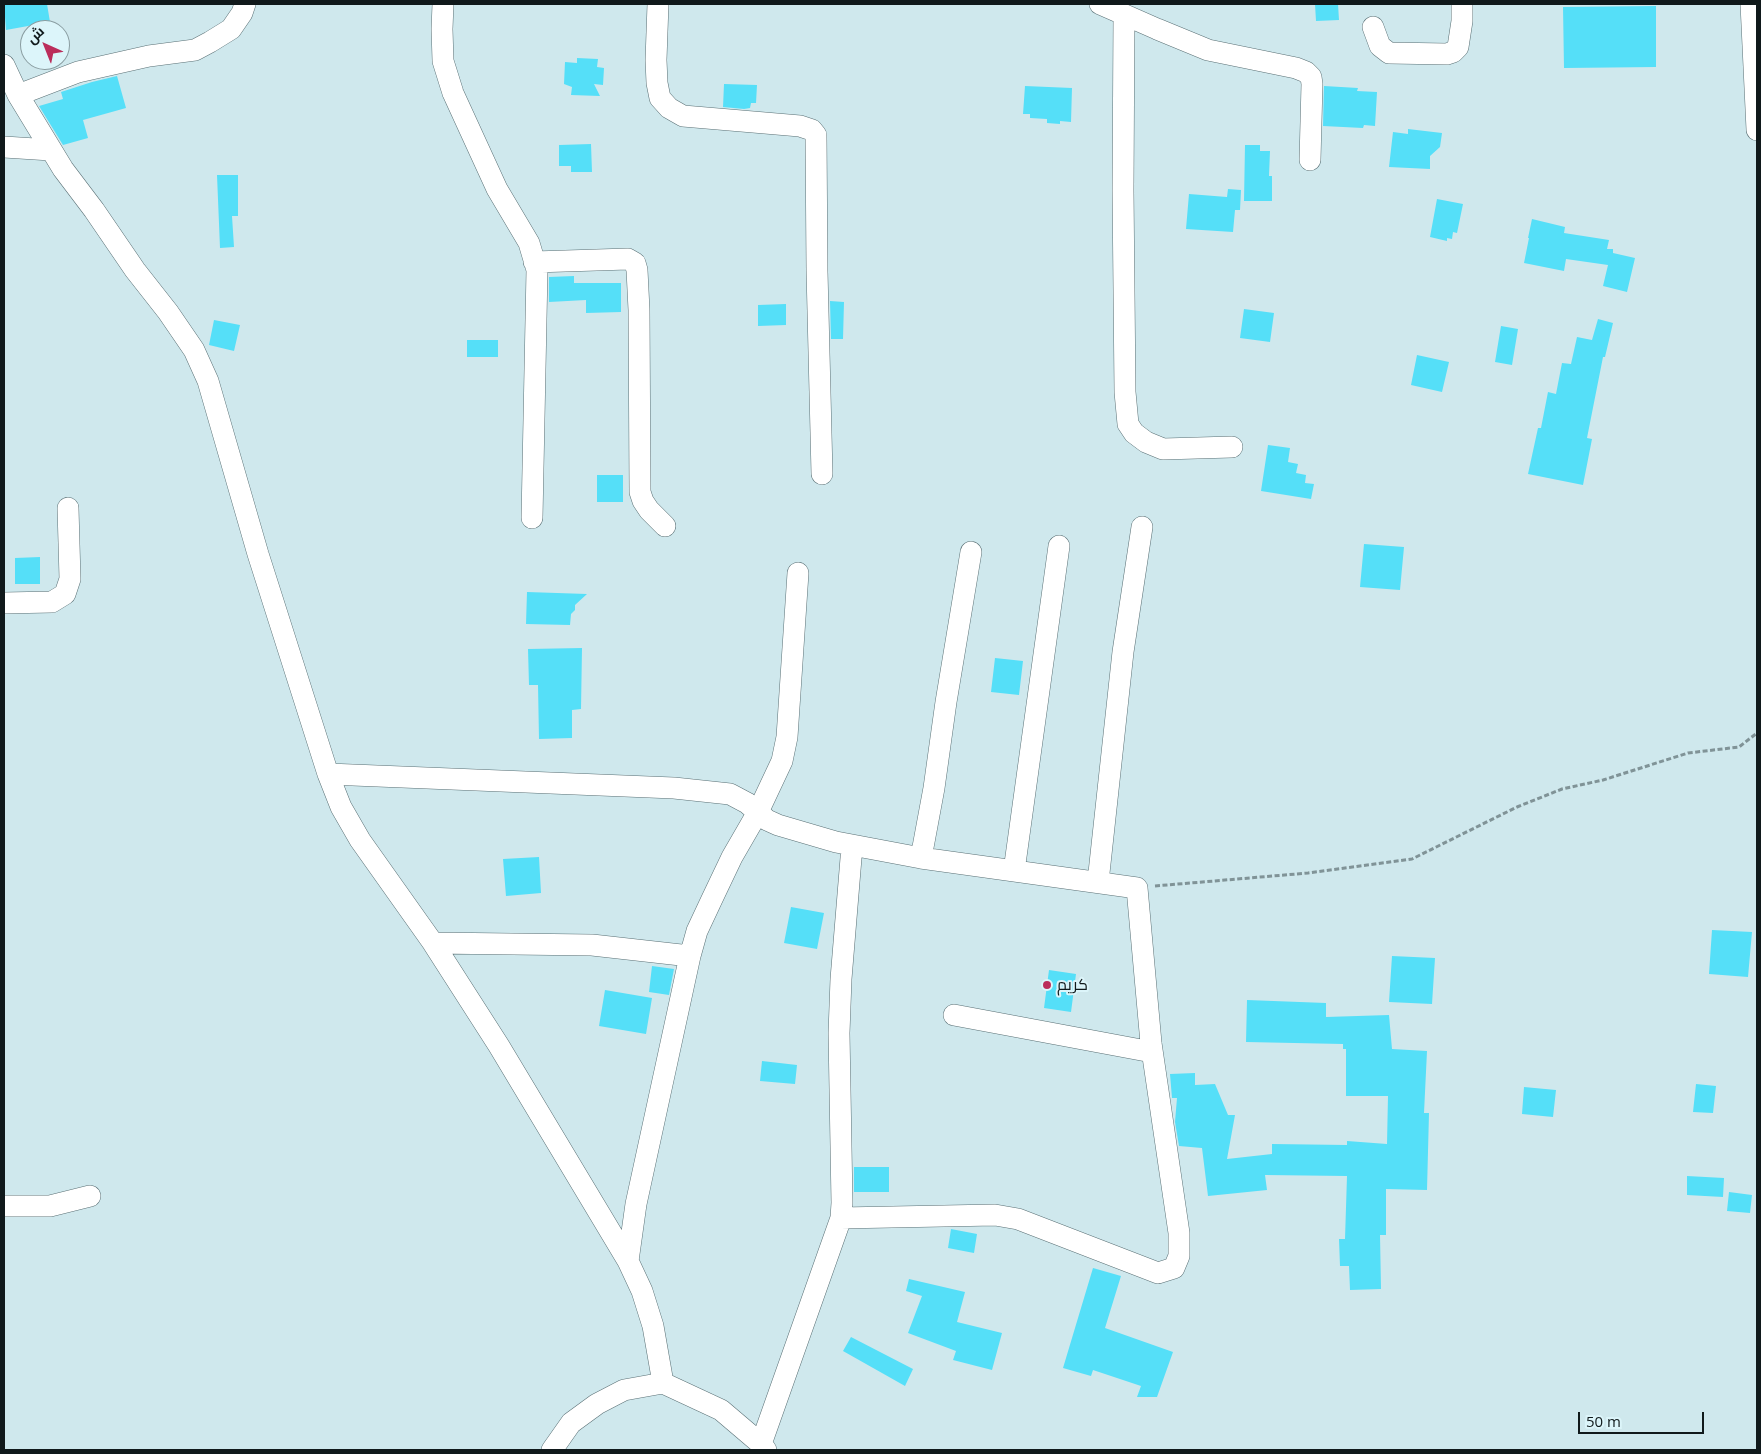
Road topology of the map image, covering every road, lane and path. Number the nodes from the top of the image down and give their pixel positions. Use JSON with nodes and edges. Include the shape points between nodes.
{"nodes":[{"id":1,"x":245,"y":4,"type":"edge"},
{"id":2,"x":443,"y":4,"type":"edge"},
{"id":3,"x":658,"y":4,"type":"edge"},
{"id":4,"x":1100,"y":4,"type":"edge"},
{"id":5,"x":1462,"y":4,"type":"edge"},
{"id":6,"x":1751,"y":4,"type":"edge"},
{"id":7,"x":1124,"y":15,"type":"junction"},
{"id":8,"x":1373,"y":27,"type":"dead end"},
{"id":9,"x":4,"y":65,"type":"edge"},
{"id":10,"x":18,"y":95,"type":"junction"},
{"id":11,"x":1757,"y":130,"type":"edge"},
{"id":12,"x":4,"y":147,"type":"edge"},
{"id":13,"x":51,"y":150,"type":"junction"},
{"id":14,"x":1310,"y":160,"type":"dead end"},
{"id":15,"x":534,"y":262,"type":"junction"},
{"id":16,"x":1232,"y":447,"type":"dead end"},
{"id":17,"x":822,"y":474,"type":"dead end"},
{"id":18,"x":68,"y":508,"type":"dead end"},
{"id":19,"x":532,"y":518,"type":"dead end"},
{"id":20,"x":665,"y":526,"type":"dead end"},
{"id":21,"x":1142,"y":527,"type":"dead end"},
{"id":22,"x":1059,"y":546,"type":"dead end"},
{"id":23,"x":971,"y":552,"type":"dead end"},
{"id":24,"x":798,"y":573,"type":"dead end"},
{"id":25,"x":4,"y":603,"type":"edge"},
{"id":26,"x":1757,"y":733,"type":"edge"},
{"id":27,"x":328,"y":774,"type":"junction"},
{"id":28,"x":758,"y":812,"type":"junction"},
{"id":29,"x":852,"y":846,"type":"junction"},
{"id":30,"x":921,"y":858,"type":"junction"},
{"id":31,"x":1014,"y":871,"type":"junction"},
{"id":32,"x":1098,"y":882,"type":"junction"},
{"id":33,"x":1137,"y":888,"type":"junction"},
{"id":34,"x":433,"y":943,"type":"junction"},
{"id":35,"x":690,"y":956,"type":"junction"},
{"id":36,"x":954,"y":1015,"type":"dead end"},
{"id":37,"x":1152,"y":1052,"type":"junction"},
{"id":38,"x":90,"y":1196,"type":"dead end"},
{"id":39,"x":4,"y":1206,"type":"edge"},
{"id":40,"x":841,"y":1218,"type":"junction"},
{"id":41,"x":628,"y":1261,"type":"junction"},
{"id":42,"x":663,"y":1383,"type":"junction"},
{"id":43,"x":763,"y":1447,"type":"edge"},
{"id":44,"x":552,"y":1450,"type":"edge"}],
"edges":[{"from":1,"to":10,"type":"street","via":[[230,28],[194,50],[148,56],[78,72]]},
{"from":2,"to":15,"type":"street","via":[[443,61],[453,93],[497,189],[529,243]]},
{"from":3,"to":17,"type":"street","via":[[657,83],[660,98],[668,108],[683,116],[800,126],[816,135]]},
{"from":4,"to":7,"type":"street"},
{"from":5,"to":8,"type":"street","via":[[1458,47],[1447,54],[1389,53],[1380,46]]},
{"from":6,"to":11,"type":"street"},
{"from":7,"to":14,"type":"street","via":[[1208,50],[1306,72],[1311,76],[1312,84]]},
{"from":7,"to":16,"type":"street","via":[[1123,219],[1128,424],[1146,442],[1163,449]]},
{"from":9,"to":10,"type":"street"},
{"from":10,"to":13,"type":"street"},
{"from":12,"to":13,"type":"street"},
{"from":13,"to":27,"type":"street","via":[[198,358],[208,381],[258,554]]},
{"from":15,"to":19,"type":"street","via":[[537,270]]},
{"from":15,"to":20,"type":"street","via":[[628,259],[634,263],[639,310],[640,492],[649,510]]},
{"from":18,"to":25,"type":"street","via":[[70,579],[65,594],[52,602]]},
{"from":21,"to":32,"type":"street","via":[[1123,652]]},
{"from":22,"to":31,"type":"street"},
{"from":23,"to":30,"type":"street"},
{"from":24,"to":28,"type":"street","via":[[782,761]]},
{"from":26,"to":33,"type":"path","via":[[1739,747],[1688,753],[1603,780],[1562,789],[1517,807],[1412,859],[1308,873]]},
{"from":27,"to":28,"type":"street","via":[[674,788],[730,794]]},
{"from":27,"to":34,"type":"street","via":[[341,807],[360,840]]},
{"from":28,"to":29,"type":"street","via":[[778,825]]},
{"from":28,"to":35,"type":"street","via":[[712,899]]},
{"from":29,"to":30,"type":"street"},
{"from":29,"to":40,"type":"street","via":[[840,979]]},
{"from":30,"to":31,"type":"street"},
{"from":31,"to":32,"type":"street"},
{"from":32,"to":33,"type":"street"},
{"from":33,"to":37,"type":"street"},
{"from":34,"to":35,"type":"street","via":[[592,945]]},
{"from":34,"to":41,"type":"street"},
{"from":35,"to":41,"type":"street","via":[[636,1204]]},
{"from":36,"to":37,"type":"street"},
{"from":37,"to":40,"type":"street","via":[[1179,1233],[1179,1256],[1174,1268],[1158,1273],[1018,1219],[995,1215]]},
{"from":38,"to":39,"type":"street","via":[[50,1206]]},
{"from":40,"to":43,"type":"street"},
{"from":41,"to":42,"type":"street","via":[[654,1326]]},
{"from":42,"to":43,"type":"street","via":[[721,1410]]},
{"from":42,"to":44,"type":"street","via":[[624,1390],[597,1404],[571,1423]]}]}
